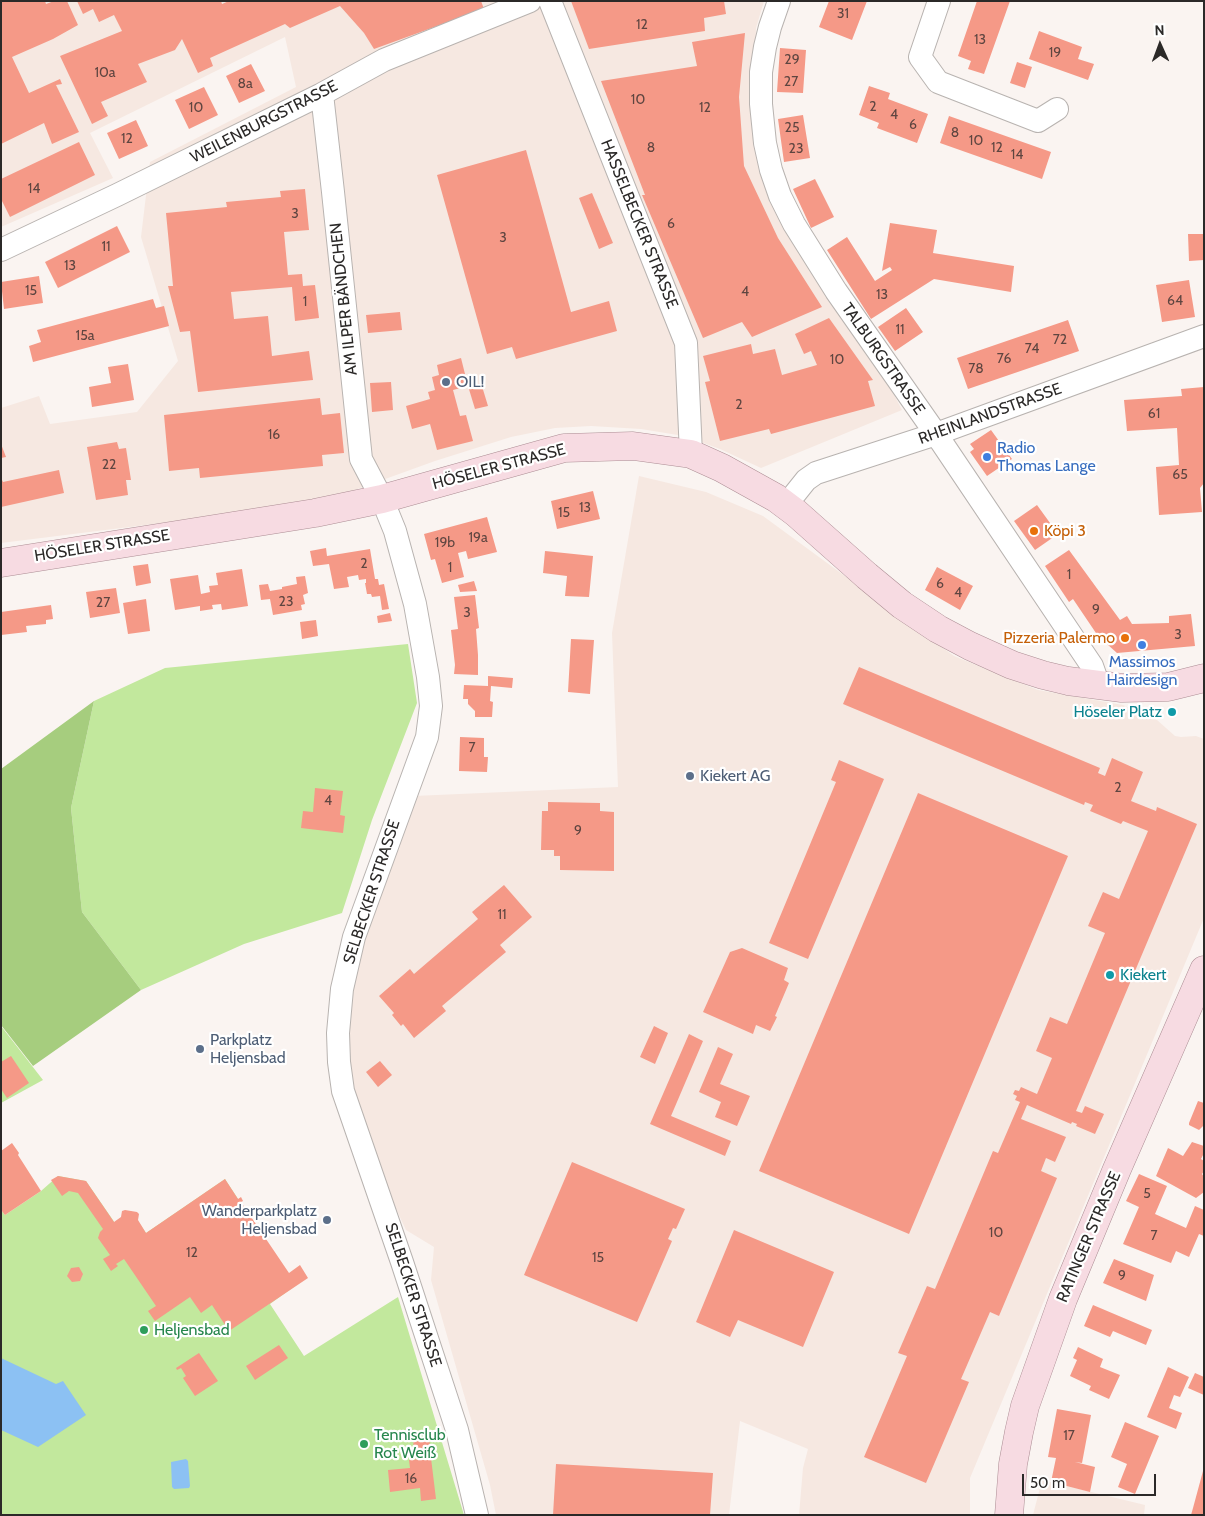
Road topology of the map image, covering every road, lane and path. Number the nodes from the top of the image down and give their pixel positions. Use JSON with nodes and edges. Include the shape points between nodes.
{"nodes":[{"id":1,"x":530,"y":1,"type":"edge"},
{"id":2,"x":550,"y":1,"type":"edge"},
{"id":3,"x":779,"y":1,"type":"edge"},
{"id":4,"x":940,"y":1,"type":"edge"},
{"id":5,"x":322,"y":94,"type":"junction"},
{"id":6,"x":1057,"y":109,"type":"dead end"},
{"id":7,"x":1,"y":250,"type":"edge"},
{"id":8,"x":1204,"y":336,"type":"edge"},
{"id":9,"x":936,"y":434,"type":"junction"},
{"id":10,"x":691,"y":454,"type":"junction"},
{"id":11,"x":382,"y":499,"type":"junction"},
{"id":12,"x":786,"y":505,"type":"junction"},
{"id":13,"x":1,"y":563,"type":"edge"},
{"id":14,"x":1204,"y":678,"type":"edge"},
{"id":15,"x":1099,"y":686,"type":"junction"},
{"id":16,"x":1168,"y":687,"type":"junction"},
{"id":17,"x":1204,"y":689,"type":"edge"},
{"id":18,"x":1203,"y":973,"type":"edge"},
{"id":19,"x":477,"y":1515,"type":"edge"},
{"id":20,"x":1009,"y":1515,"type":"edge"}],
"edges":[{"from":1,"to":5,"type":"street","name":"WEILENBURGSTRASSE","via":[[384,60]]},
{"from":2,"to":10,"type":"street","name":"HASSELBECKER STRASSE","via":[[686,343]]},
{"from":3,"to":9,"type":"street","name":"TALBURGSTRASSE","via":[[764,48],[761,104],[765,143],[780,196],[836,291]]},
{"from":4,"to":6,"type":"street","via":[[920,57],[938,82],[1038,121]]},
{"from":5,"to":7,"type":"street","name":"WEILENBURGSTRASSE"},
{"from":5,"to":11,"type":"street","name":"AM ILPER BÄNDCHEN","via":[[361,459]]},
{"from":8,"to":9,"type":"street","name":"RHEINLANDSTRASSE"},
{"from":9,"to":12,"type":"street","name":"RHEINLANDSTRASSE","via":[[816,473],[806,480]]},
{"from":9,"to":15,"type":"street","name":"TALBURGSTRASSE","via":[[1092,666]]},
{"from":10,"to":11,"type":"main road","name":"HÖSELER STRASSE","via":[[633,446],[564,448]]},
{"from":10,"to":12,"type":"main road","name":"HÖSELER STRASSE"},
{"from":11,"to":13,"type":"main road","name":"HÖSELER STRASSE"},
{"from":11,"to":19,"type":"street","name":"SELBECKER STRASSE","via":[[395,531],[415,604],[431,706],[427,737],[354,937],[342,989],[339,1062],[344,1091],[457,1430]]},
{"from":12,"to":15,"type":"main road","name":"HÖSELER STRASSE","via":[[902,605],[938,629],[1012,665]]},
{"from":14,"to":16,"type":"main road","name":"HÖSELER STRASSE"},
{"from":15,"to":16,"type":"main road","name":"HÖSELER STRASSE"},
{"from":16,"to":17,"type":"main road"},
{"from":18,"to":20,"type":"main road","name":"RATINGER STRASSE","via":[[1063,1299],[1025,1406],[1013,1464]]}]}
